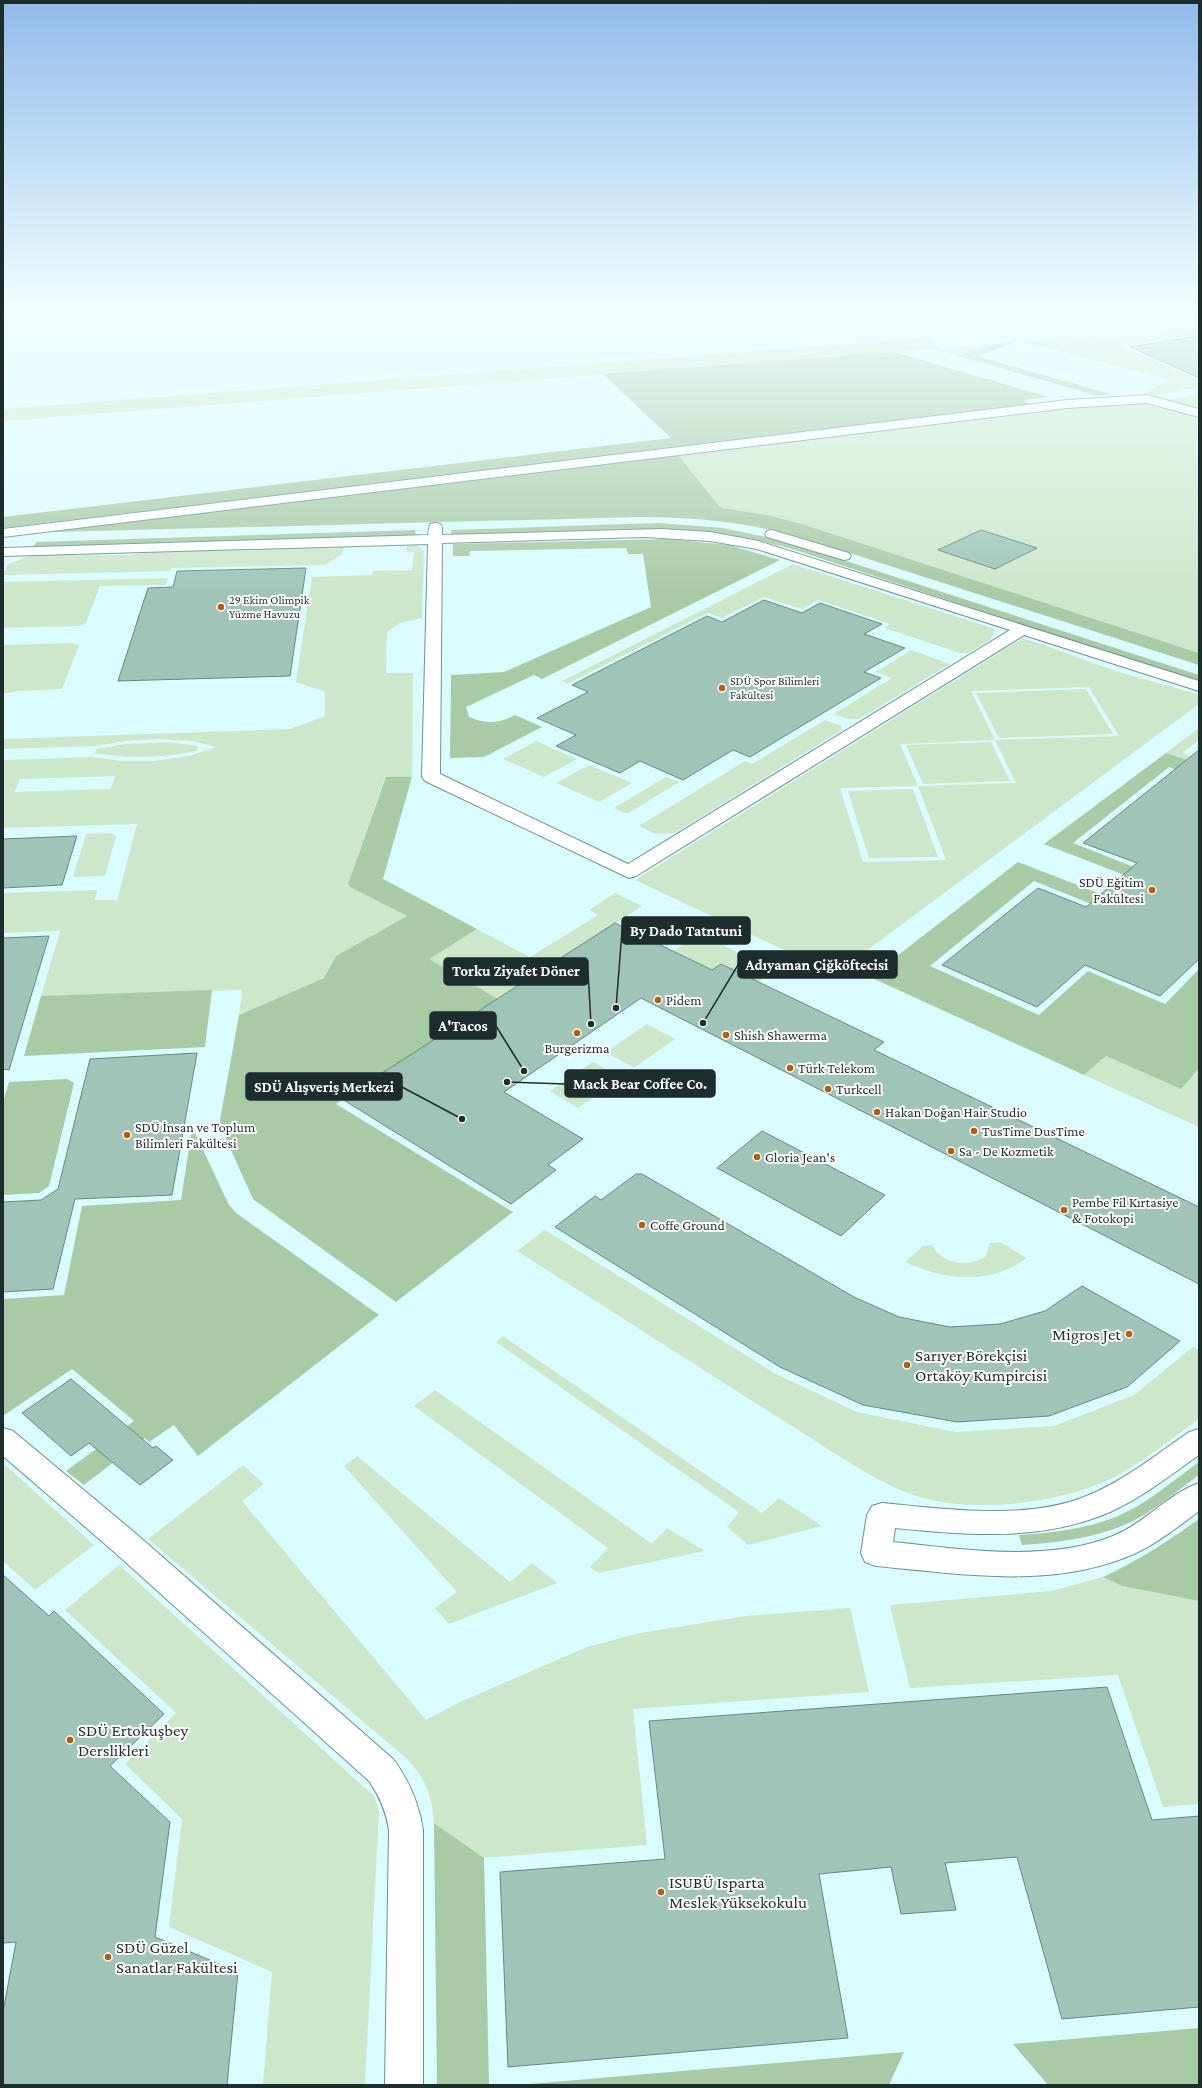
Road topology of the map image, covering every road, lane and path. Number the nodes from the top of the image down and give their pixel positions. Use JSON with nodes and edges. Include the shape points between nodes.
{"nodes":[{"id":1,"x":1124,"y":400,"type":"edge"},
{"id":2,"x":1152,"y":400,"type":"edge"},
{"id":3,"x":1199,"y":413,"type":"edge"},
{"id":4,"x":435,"y":533,"type":"junction"},
{"id":5,"x":4,"y":542,"type":"edge"},
{"id":6,"x":854,"y":559,"type":"dead end"},
{"id":7,"x":1022,"y":629,"type":"junction"},
{"id":8,"x":1199,"y":686,"type":"edge"},
{"id":9,"x":3,"y":1439,"type":"edge"},
{"id":10,"x":1199,"y":1440,"type":"edge"},
{"id":11,"x":1199,"y":1495,"type":"edge"},
{"id":12,"x":404,"y":2085,"type":"edge"}],
"edges":[{"from":1,"to":5,"type":"street","via":[[1067,404],[23,530]]},
{"from":2,"to":3,"type":"street"},
{"from":4,"to":5,"type":"street"},
{"from":4,"to":6,"type":"street","via":[[654,520],[710,523],[793,539]]},
{"from":4,"to":7,"type":"street","via":[[645,533],[726,538],[778,550]]},
{"from":4,"to":7,"type":"street","via":[[431,777],[629,872]]},
{"from":7,"to":8,"type":"street"},
{"from":9,"to":12,"type":"street","via":[[123,1541],[381,1770],[395,1789],[406,1830]]},
{"from":10,"to":11,"type":"street","via":[[1116,1495],[1071,1513],[999,1522],[882,1515],[876,1553],[1004,1563],[1062,1560],[1094,1555],[1125,1544]]}]}
